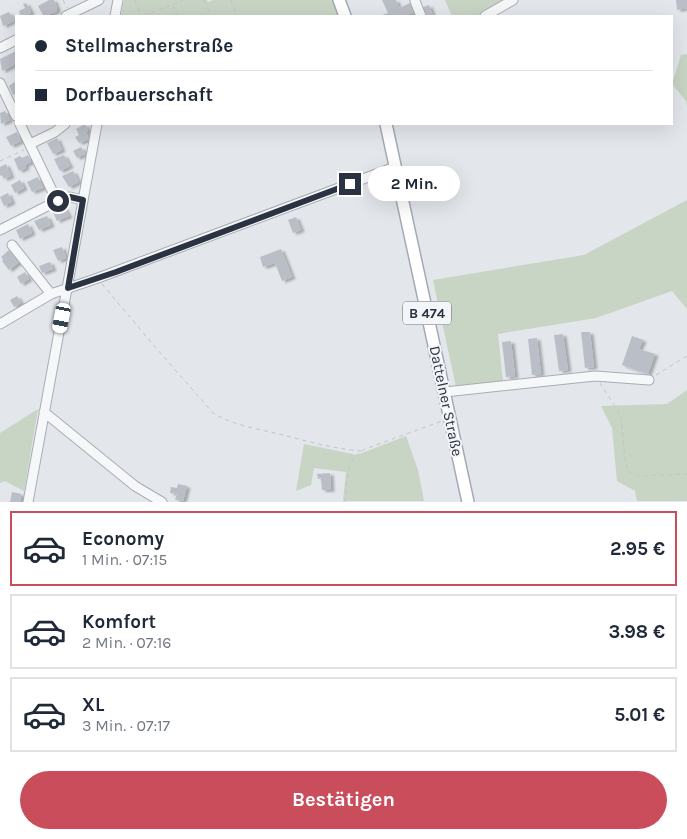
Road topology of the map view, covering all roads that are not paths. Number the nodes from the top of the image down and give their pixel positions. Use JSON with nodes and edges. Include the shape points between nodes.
{"nodes":[{"id":1,"x":100,"y":0,"type":"edge"},
{"id":2,"x":118,"y":0,"type":"edge"},
{"id":3,"x":339,"y":0,"type":"edge"},
{"id":4,"x":513,"y":0,"type":"edge"},
{"id":5,"x":416,"y":1,"type":"dead end"},
{"id":6,"x":68,"y":15,"type":"edge"},
{"id":7,"x":115,"y":15,"type":"edge"},
{"id":8,"x":345,"y":15,"type":"edge"},
{"id":9,"x":421,"y":15,"type":"edge"},
{"id":10,"x":487,"y":15,"type":"edge"},
{"id":11,"x":15,"y":40,"type":"edge"},
{"id":12,"x":0,"y":48,"type":"edge"},
{"id":13,"x":0,"y":83,"type":"edge"},
{"id":14,"x":15,"y":114,"type":"edge"},
{"id":15,"x":20,"y":125,"type":"edge"},
{"id":16,"x":64,"y":125,"type":"edge"},
{"id":17,"x":97,"y":125,"type":"edge"},
{"id":18,"x":386,"y":125,"type":"edge"},
{"id":19,"x":30,"y":146,"type":"junction"},
{"id":20,"x":395,"y":167,"type":"junction"},
{"id":21,"x":83,"y":200,"type":"junction"},
{"id":22,"x":58,"y":201,"type":"junction"},
{"id":23,"x":0,"y":230,"type":"edge"},
{"id":24,"x":12,"y":246,"type":"dead end"},
{"id":25,"x":68,"y":288,"type":"junction"},
{"id":26,"x":51,"y":294,"type":"junction"},
{"id":27,"x":0,"y":324,"type":"edge"},
{"id":28,"x":648,"y":380,"type":"road end"},
{"id":29,"x":444,"y":392,"type":"junction"},
{"id":30,"x":44,"y":412,"type":"junction"},
{"id":31,"x":28,"y":502,"type":"edge"},
{"id":32,"x":162,"y":502,"type":"edge"},
{"id":33,"x":468,"y":502,"type":"edge"}],
"edges":[{"from":1,"to":6,"type":"street"},
{"from":2,"to":7,"type":"street"},
{"from":3,"to":8,"type":"main road"},
{"from":4,"to":10,"type":"street"},
{"from":5,"to":9,"type":"street"},
{"from":11,"to":12,"type":"street"},
{"from":13,"to":14,"type":"street"},
{"from":15,"to":19,"type":"street"},
{"from":16,"to":19,"type":"street"},
{"from":17,"to":21,"type":"street"},
{"from":18,"to":20,"type":"main road","name":"Dattelner Straße","number":"B 474"},
{"from":19,"to":22,"type":"street"},
{"from":20,"to":25,"type":"street"},
{"from":20,"to":29,"type":"main road","name":"Dattelner Straße","number":"B 474"},
{"from":21,"to":22,"type":"street","via":[[70,197]]},
{"from":21,"to":25,"type":"street"},
{"from":22,"to":23,"type":"street"},
{"from":24,"to":26,"type":"street"},
{"from":25,"to":26,"type":"street"},
{"from":25,"to":30,"type":"street"},
{"from":26,"to":27,"type":"street"},
{"from":28,"to":29,"type":"street","via":[[595,376]]},
{"from":29,"to":33,"type":"main road","name":"Dattelner Straße","number":"B 474"},
{"from":30,"to":31,"type":"street"},
{"from":30,"to":32,"type":"street","via":[[136,486]]}]}
